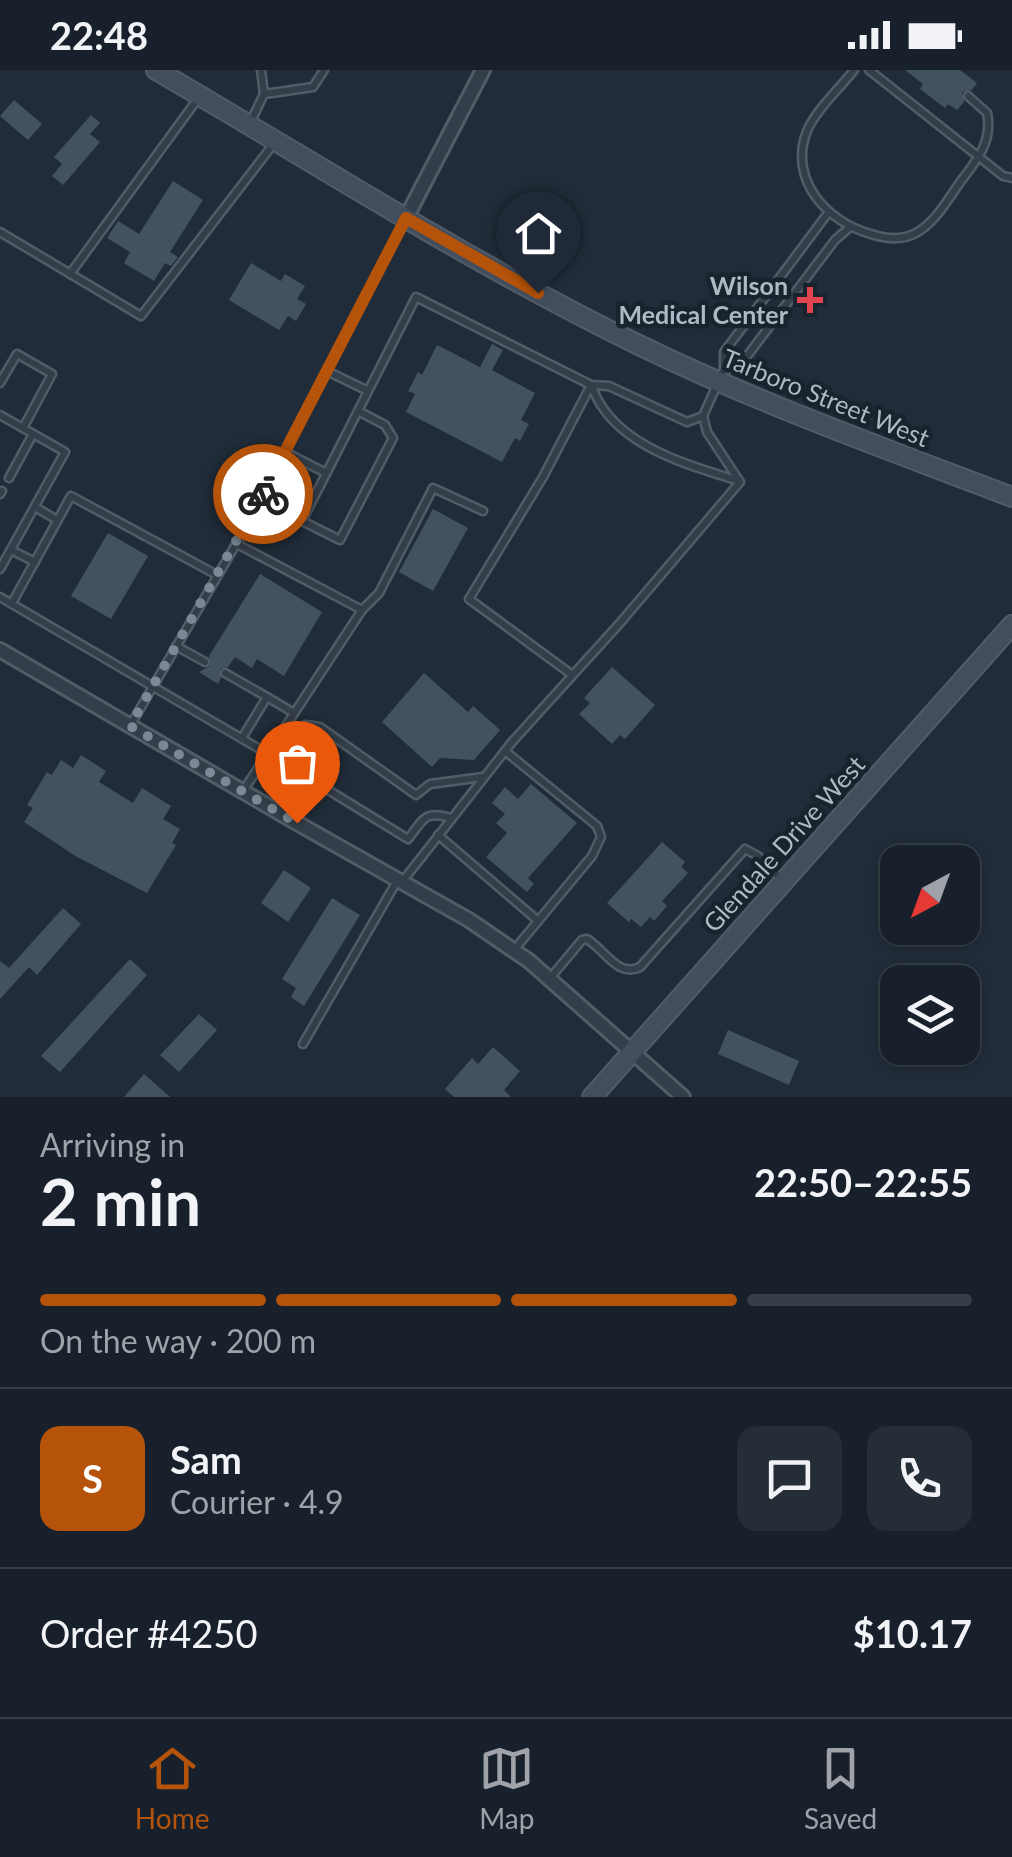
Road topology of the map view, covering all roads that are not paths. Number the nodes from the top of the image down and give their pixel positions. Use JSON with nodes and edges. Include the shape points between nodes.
{"nodes":[{"id":1,"x":156,"y":70,"type":"edge"},
{"id":2,"x":261,"y":70,"type":"edge"},
{"id":3,"x":483,"y":70,"type":"edge"},
{"id":4,"x":854,"y":70,"type":"edge"},
{"id":5,"x":869,"y":70,"type":"edge"},
{"id":6,"x":322,"y":72,"type":"edge"},
{"id":7,"x":264,"y":94,"type":"junction"},
{"id":8,"x":200,"y":96,"type":"junction"},
{"id":9,"x":968,"y":96,"type":"dead end"},
{"id":10,"x":250,"y":124,"type":"junction"},
{"id":11,"x":277,"y":140,"type":"junction"},
{"id":12,"x":980,"y":156,"type":"junction"},
{"id":13,"x":1012,"y":178,"type":"edge"},
{"id":14,"x":828,"y":213,"type":"junction"},
{"id":15,"x":406,"y":218,"type":"junction"},
{"id":16,"x":849,"y":228,"type":"junction"},
{"id":17,"x":0,"y":232,"type":"edge"},
{"id":18,"x":70,"y":274,"type":"junction"},
{"id":19,"x":326,"y":371,"type":"junction"},
{"id":20,"x":720,"y":376,"type":"junction"},
{"id":21,"x":0,"y":383,"type":"edge"},
{"id":22,"x":591,"y":386,"type":"junction"},
{"id":23,"x":368,"y":391,"type":"junction"},
{"id":24,"x":358,"y":411,"type":"junction"},
{"id":25,"x":0,"y":415,"type":"edge"},
{"id":26,"x":702,"y":416,"type":"junction"},
{"id":27,"x":23,"y":428,"type":"junction"},
{"id":28,"x":33,"y":434,"type":"junction"},
{"id":29,"x":285,"y":452,"type":"junction"},
{"id":30,"x":326,"y":472,"type":"junction"},
{"id":31,"x":8,"y":478,"type":"dead end"},
{"id":32,"x":740,"y":482,"type":"junction"},
{"id":33,"x":1012,"y":498,"type":"edge"},
{"id":34,"x":35,"y":506,"type":"junction"},
{"id":35,"x":483,"y":511,"type":"dead end"},
{"id":36,"x":57,"y":520,"type":"junction"},
{"id":37,"x":236,"y":544,"type":"junction"},
{"id":38,"x":11,"y":550,"type":"junction"},
{"id":39,"x":35,"y":562,"type":"junction"},
{"id":40,"x":0,"y":570,"type":"edge"},
{"id":41,"x":217,"y":575,"type":"junction"},
{"id":42,"x":0,"y":598,"type":"edge"},
{"id":43,"x":12,"y":603,"type":"junction"},
{"id":44,"x":362,"y":610,"type":"junction"},
{"id":45,"x":1012,"y":625,"type":"edge"},
{"id":46,"x":176,"y":646,"type":"junction"},
{"id":47,"x":0,"y":650,"type":"edge"},
{"id":48,"x":205,"y":662,"type":"dead end"},
{"id":49,"x":225,"y":672,"type":"dead end"},
{"id":50,"x":571,"y":674,"type":"junction"},
{"id":51,"x":154,"y":686,"type":"junction"},
{"id":52,"x":266,"y":697,"type":"junction"},
{"id":53,"x":294,"y":714,"type":"junction"},
{"id":54,"x":130,"y":726,"type":"junction"},
{"id":55,"x":242,"y":738,"type":"junction"},
{"id":56,"x":505,"y":751,"type":"junction"},
{"id":57,"x":268,"y":754,"type":"junction"},
{"id":58,"x":484,"y":777,"type":"junction"},
{"id":59,"x":242,"y":792,"type":"junction"},
{"id":60,"x":451,"y":818,"type":"junction"},
{"id":61,"x":438,"y":835,"type":"junction"},
{"id":62,"x":400,"y":881,"type":"junction"},
{"id":63,"x":784,"y":882,"type":"junction"},
{"id":64,"x":537,"y":920,"type":"junction"},
{"id":65,"x":514,"y":950,"type":"junction"},
{"id":66,"x":549,"y":979,"type":"junction"},
{"id":67,"x":304,"y":1044,"type":"dead end"},
{"id":68,"x":633,"y":1052,"type":"junction"},
{"id":69,"x":592,"y":1097,"type":"edge"},
{"id":70,"x":683,"y":1097,"type":"edge"}],
"edges":[{"from":1,"to":8,"type":"main road","name":"Tarboro Street West"},
{"from":2,"to":7,"type":"lane"},
{"from":3,"to":15,"type":"street"},
{"from":4,"to":14,"type":"lane","via":[[808,129],[802,163]]},
{"from":5,"to":12,"type":"lane"},
{"from":6,"to":7,"type":"lane","via":[[314,87]]},
{"from":7,"to":10,"type":"lane"},
{"from":8,"to":10,"type":"main road","name":"Tarboro Street West"},
{"from":8,"to":18,"type":"lane"},
{"from":9,"to":12,"type":"lane","via":[[987,113],[989,134]]},
{"from":10,"to":11,"type":"main road","name":"Tarboro Street West"},
{"from":11,"to":15,"type":"main road","name":"Tarboro Street West"},
{"from":11,"to":18,"type":"lane","via":[[141,316]]},
{"from":12,"to":13,"type":"lane"},
{"from":12,"to":16,"type":"lane","via":[[930,224],[914,234],[896,239]]},
{"from":14,"to":16,"type":"lane"},
{"from":14,"to":20,"type":"lane","via":[[724,352]]},
{"from":15,"to":19,"type":"lane"},
{"from":15,"to":20,"type":"main road","name":"Tarboro Street West","via":[[567,309]]},
{"from":16,"to":20,"type":"lane","via":[[738,368]]},
{"from":17,"to":18,"type":"lane"},
{"from":19,"to":23,"type":"lane"},
{"from":19,"to":29,"type":"lane"},
{"from":20,"to":26,"type":"lane"},
{"from":20,"to":33,"type":"main road","name":"Tarboro Street West"},
{"from":21,"to":27,"type":"lane","via":[[17,354],[52,374]]},
{"from":22,"to":23,"type":"lane","via":[[416,297]]},
{"from":22,"to":26,"type":"lane","via":[[609,386],[686,422]]},
{"from":22,"to":32,"type":"lane","via":[[599,408],[627,434],[676,462]]},
{"from":22,"to":50,"type":"lane","via":[[469,599]]},
{"from":23,"to":24,"type":"lane"},
{"from":24,"to":30,"type":"lane"},
{"from":24,"to":30,"type":"lane","via":[[393,438],[340,540],[302,521]]},
{"from":25,"to":27,"type":"lane"},
{"from":26,"to":32,"type":"lane"},
{"from":27,"to":28,"type":"lane"},
{"from":28,"to":31,"type":"lane"},
{"from":28,"to":34,"type":"lane","via":[[65,452]]},
{"from":29,"to":30,"type":"lane"},
{"from":29,"to":37,"type":"lane"},
{"from":32,"to":50,"type":"lane"},
{"from":34,"to":36,"type":"lane"},
{"from":34,"to":38,"type":"lane"},
{"from":35,"to":44,"type":"lane","via":[[433,488],[379,593]]},
{"from":36,"to":39,"type":"lane"},
{"from":36,"to":41,"type":"lane","via":[[72,496]]},
{"from":37,"to":41,"type":"lane"},
{"from":37,"to":44,"type":"lane"},
{"from":38,"to":39,"type":"lane"},
{"from":38,"to":40,"type":"lane"},
{"from":39,"to":43,"type":"lane"},
{"from":41,"to":46,"type":"lane"},
{"from":42,"to":43,"type":"lane"},
{"from":43,"to":51,"type":"lane"},
{"from":44,"to":53,"type":"lane"},
{"from":45,"to":63,"type":"main road","name":"Glendale Drive West"},
{"from":46,"to":48,"type":"lane"},
{"from":46,"to":51,"type":"lane"},
{"from":47,"to":54,"type":"street"},
{"from":49,"to":52,"type":"lane"},
{"from":50,"to":56,"type":"lane"},
{"from":51,"to":54,"type":"lane"},
{"from":51,"to":55,"type":"lane"},
{"from":52,"to":53,"type":"lane"},
{"from":52,"to":55,"type":"lane"},
{"from":53,"to":57,"type":"lane"},
{"from":54,"to":59,"type":"street"},
{"from":55,"to":57,"type":"lane"},
{"from":56,"to":58,"type":"lane"},
{"from":56,"to":64,"type":"lane","via":[[597,826],[600,837],[592,856]]},
{"from":57,"to":59,"type":"lane"},
{"from":58,"to":60,"type":"lane"},
{"from":58,"to":60,"type":"lane","via":[[430,784],[416,794],[320,727],[305,725],[286,747],[281,761],[408,839],[426,816]]},
{"from":59,"to":62,"type":"street"},
{"from":60,"to":61,"type":"lane"},
{"from":61,"to":62,"type":"lane"},
{"from":61,"to":64,"type":"lane"},
{"from":62,"to":65,"type":"street"},
{"from":62,"to":67,"type":"lane"},
{"from":63,"to":66,"type":"lane","via":[[745,850],[640,967],[623,970],[582,940]]},
{"from":63,"to":68,"type":"main road","name":"Glendale Drive West"},
{"from":64,"to":65,"type":"lane"},
{"from":65,"to":66,"type":"street"},
{"from":66,"to":68,"type":"street"},
{"from":68,"to":69,"type":"main road","name":"Glendale Drive West"},
{"from":68,"to":70,"type":"street"}]}
